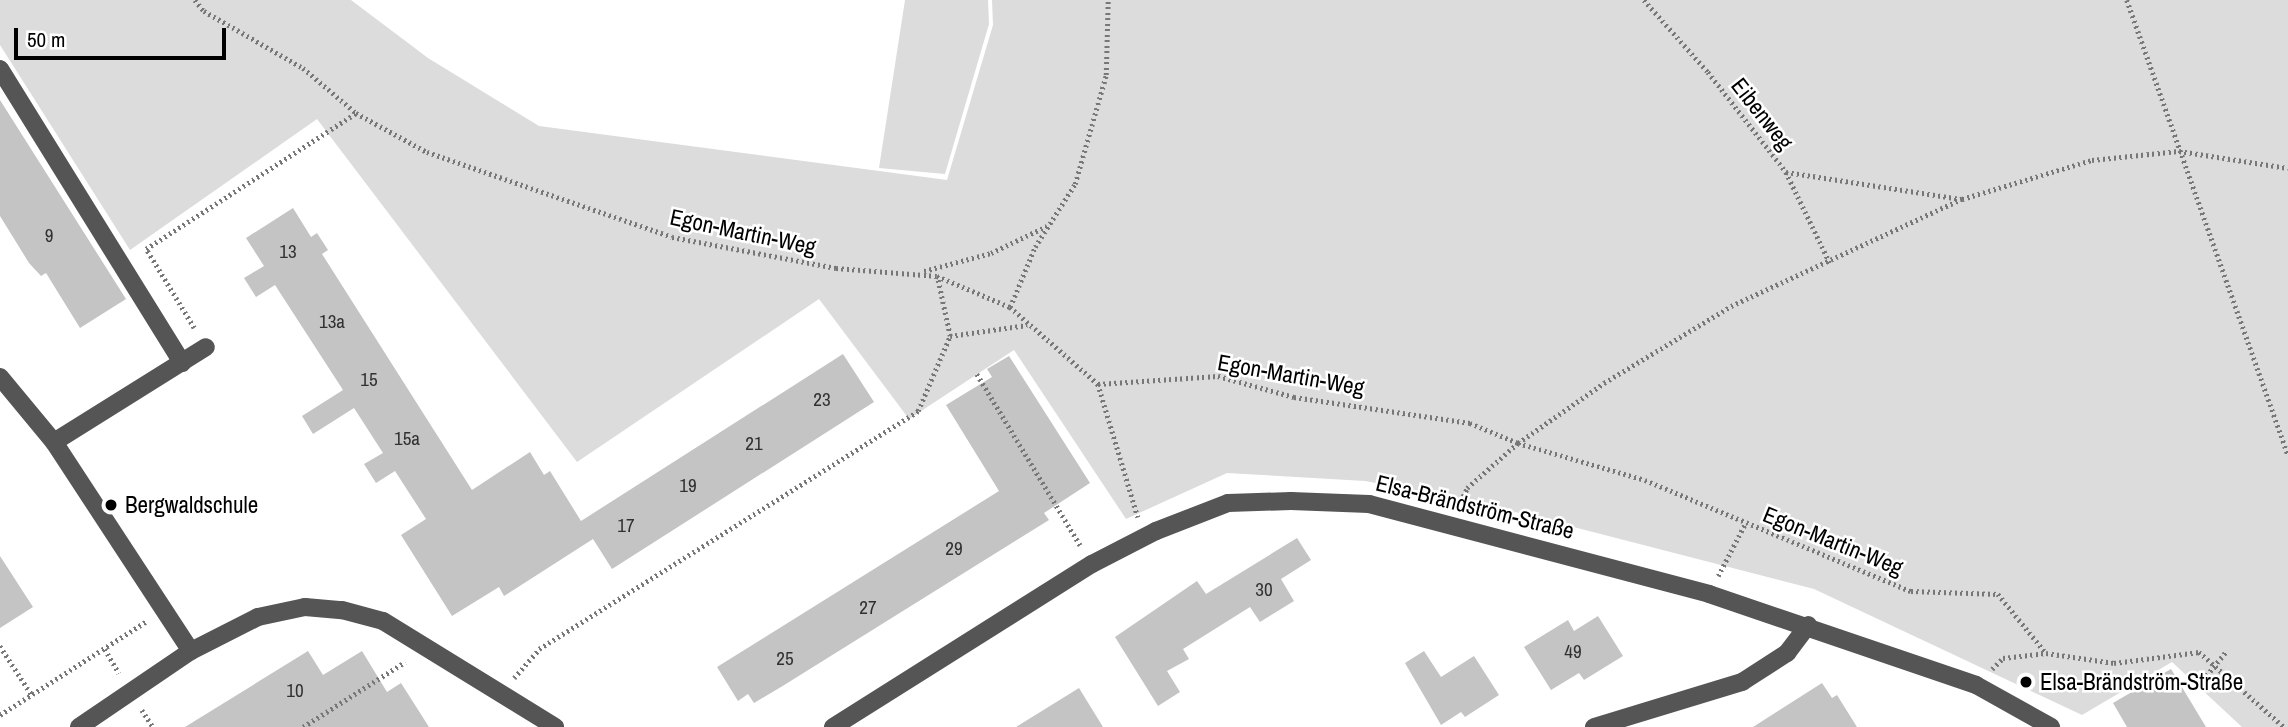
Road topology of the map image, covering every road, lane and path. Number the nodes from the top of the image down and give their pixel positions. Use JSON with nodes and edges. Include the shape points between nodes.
{"nodes":[{"id":1,"x":195,"y":0,"type":"edge"},
{"id":2,"x":1108,"y":0,"type":"edge"},
{"id":3,"x":1644,"y":0,"type":"edge"},
{"id":4,"x":2127,"y":0,"type":"edge"},
{"id":5,"x":0,"y":69,"type":"edge"},
{"id":6,"x":356,"y":113,"type":"junction"},
{"id":7,"x":2179,"y":151,"type":"junction"},
{"id":8,"x":2288,"y":168,"type":"edge"},
{"id":9,"x":1786,"y":172,"type":"junction"},
{"id":10,"x":1962,"y":200,"type":"junction"},
{"id":11,"x":1049,"y":225,"type":"junction"},
{"id":12,"x":1830,"y":263,"type":"junction"},
{"id":13,"x":923,"y":272,"type":"junction"},
{"id":14,"x":937,"y":276,"type":"junction"},
{"id":15,"x":1010,"y":307,"type":"junction"},
{"id":16,"x":1028,"y":325,"type":"junction"},
{"id":17,"x":950,"y":336,"type":"junction"},
{"id":18,"x":206,"y":347,"type":"joint"},
{"id":19,"x":182,"y":363,"type":"junction"},
{"id":20,"x":976,"y":374,"type":"dead end"},
{"id":21,"x":0,"y":377,"type":"edge"},
{"id":22,"x":1098,"y":384,"type":"junction"},
{"id":23,"x":54,"y":442,"type":"junction"},
{"id":24,"x":1518,"y":443,"type":"junction"},
{"id":25,"x":2288,"y":455,"type":"edge"},
{"id":26,"x":1450,"y":524,"type":"junction"},
{"id":27,"x":1745,"y":524,"type":"junction"},
{"id":28,"x":1145,"y":538,"type":"junction"},
{"id":29,"x":1092,"y":564,"type":"junction"},
{"id":30,"x":1709,"y":594,"type":"junction"},
{"id":31,"x":162,"y":610,"type":"junction"},
{"id":32,"x":1808,"y":625,"type":"junction"},
{"id":33,"x":0,"y":646,"type":"edge"},
{"id":34,"x":429,"y":647,"type":"junction"},
{"id":35,"x":2227,"y":650,"type":"dead end"},
{"id":36,"x":191,"y":651,"type":"junction"},
{"id":37,"x":2046,"y":653,"type":"junction"},
{"id":38,"x":2215,"y":664,"type":"junction"},
{"id":39,"x":2203,"y":680,"type":"dead end"},
{"id":40,"x":1976,"y":684,"type":"junction"},
{"id":41,"x":505,"y":694,"type":"junction"},
{"id":42,"x":32,"y":695,"type":"junction"},
{"id":43,"x":0,"y":715,"type":"edge"},
{"id":44,"x":79,"y":727,"type":"edge"},
{"id":45,"x":303,"y":727,"type":"edge"},
{"id":46,"x":555,"y":727,"type":"edge"},
{"id":47,"x":833,"y":727,"type":"edge"},
{"id":48,"x":1594,"y":727,"type":"edge"},
{"id":49,"x":2051,"y":727,"type":"edge"},
{"id":50,"x":2284,"y":727,"type":"edge"}],
"edges":[{"from":1,"to":6,"type":"path","name":"Egon-Martin-Weg","via":[[204,11],[303,68]]},
{"from":2,"to":11,"type":"path","via":[[1106,75],[1075,184]]},
{"from":3,"to":9,"type":"path","name":"Eibenweg","via":[[1708,72]]},
{"from":4,"to":7,"type":"path"},
{"from":5,"to":19,"type":"street"},
{"from":6,"to":13,"type":"path","name":"Egon-Martin-Weg","via":[[427,152],[672,237],[836,268]]},
{"from":6,"to":18,"type":"path","via":[[146,249]]},
{"from":7,"to":8,"type":"path"},
{"from":7,"to":10,"type":"path","via":[[2092,160]]},
{"from":7,"to":25,"type":"path"},
{"from":9,"to":10,"type":"path"},
{"from":9,"to":12,"type":"path","name":"Eibenweg"},
{"from":10,"to":12,"type":"path"},
{"from":11,"to":13,"type":"path","via":[[991,253]]},
{"from":11,"to":15,"type":"path"},
{"from":12,"to":24,"type":"path","via":[[1731,306],[1604,383]]},
{"from":13,"to":14,"type":"path","name":"Egon-Martin-Weg"},
{"from":14,"to":15,"type":"path","name":"Egon-Martin-Weg"},
{"from":14,"to":17,"type":"path"},
{"from":15,"to":16,"type":"path","name":"Egon-Martin-Weg"},
{"from":16,"to":17,"type":"path"},
{"from":16,"to":22,"type":"path","name":"Egon-Martin-Weg"},
{"from":17,"to":41,"type":"path","via":[[918,411],[538,649]]},
{"from":18,"to":19,"type":"street"},
{"from":19,"to":23,"type":"street"},
{"from":20,"to":29,"type":"path"},
{"from":21,"to":23,"type":"street"},
{"from":22,"to":24,"type":"path","name":"Egon-Martin-Weg","via":[[1218,376],[1294,397],[1470,423]]},
{"from":22,"to":28,"type":"path"},
{"from":23,"to":31,"type":"street"},
{"from":24,"to":26,"type":"path","via":[[1467,488]]},
{"from":24,"to":27,"type":"path","name":"Egon-Martin-Weg","via":[[1645,480]]},
{"from":26,"to":28,"type":"street","name":"Elsa-Brändström-Straße","via":[[1369,504],[1228,503]]},
{"from":26,"to":30,"type":"street","name":"Elsa-Brändström-Straße"},
{"from":27,"to":30,"type":"path"},
{"from":27,"to":37,"type":"path","name":"Egon-Martin-Weg","via":[[1911,591],[1998,594]]},
{"from":28,"to":29,"type":"street","name":"Elsa-Brändström-Straße"},
{"from":29,"to":47,"type":"street","name":"Elsa-Brändström-Straße"},
{"from":30,"to":32,"type":"street","name":"Elsa-Brändström-Straße"},
{"from":31,"to":36,"type":"street"},
{"from":31,"to":42,"type":"path"},
{"from":32,"to":40,"type":"street","name":"Elsa-Brändström-Straße"},
{"from":32,"to":48,"type":"street","via":[[1787,653],[1742,682]]},
{"from":33,"to":42,"type":"path"},
{"from":34,"to":36,"type":"street","via":[[383,621],[342,610],[305,607],[258,617]]},
{"from":34,"to":41,"type":"street"},
{"from":34,"to":45,"type":"path"},
{"from":35,"to":38,"type":"path"},
{"from":36,"to":44,"type":"street"},
{"from":37,"to":38,"type":"path","via":[[2113,663],[2199,652]]},
{"from":37,"to":40,"type":"path","via":[[2003,658]]},
{"from":38,"to":39,"type":"path"},
{"from":38,"to":50,"type":"path"},
{"from":40,"to":49,"type":"street","name":"Elsa-Brändström-Straße"},
{"from":41,"to":46,"type":"street"},
{"from":42,"to":43,"type":"path"}]}
